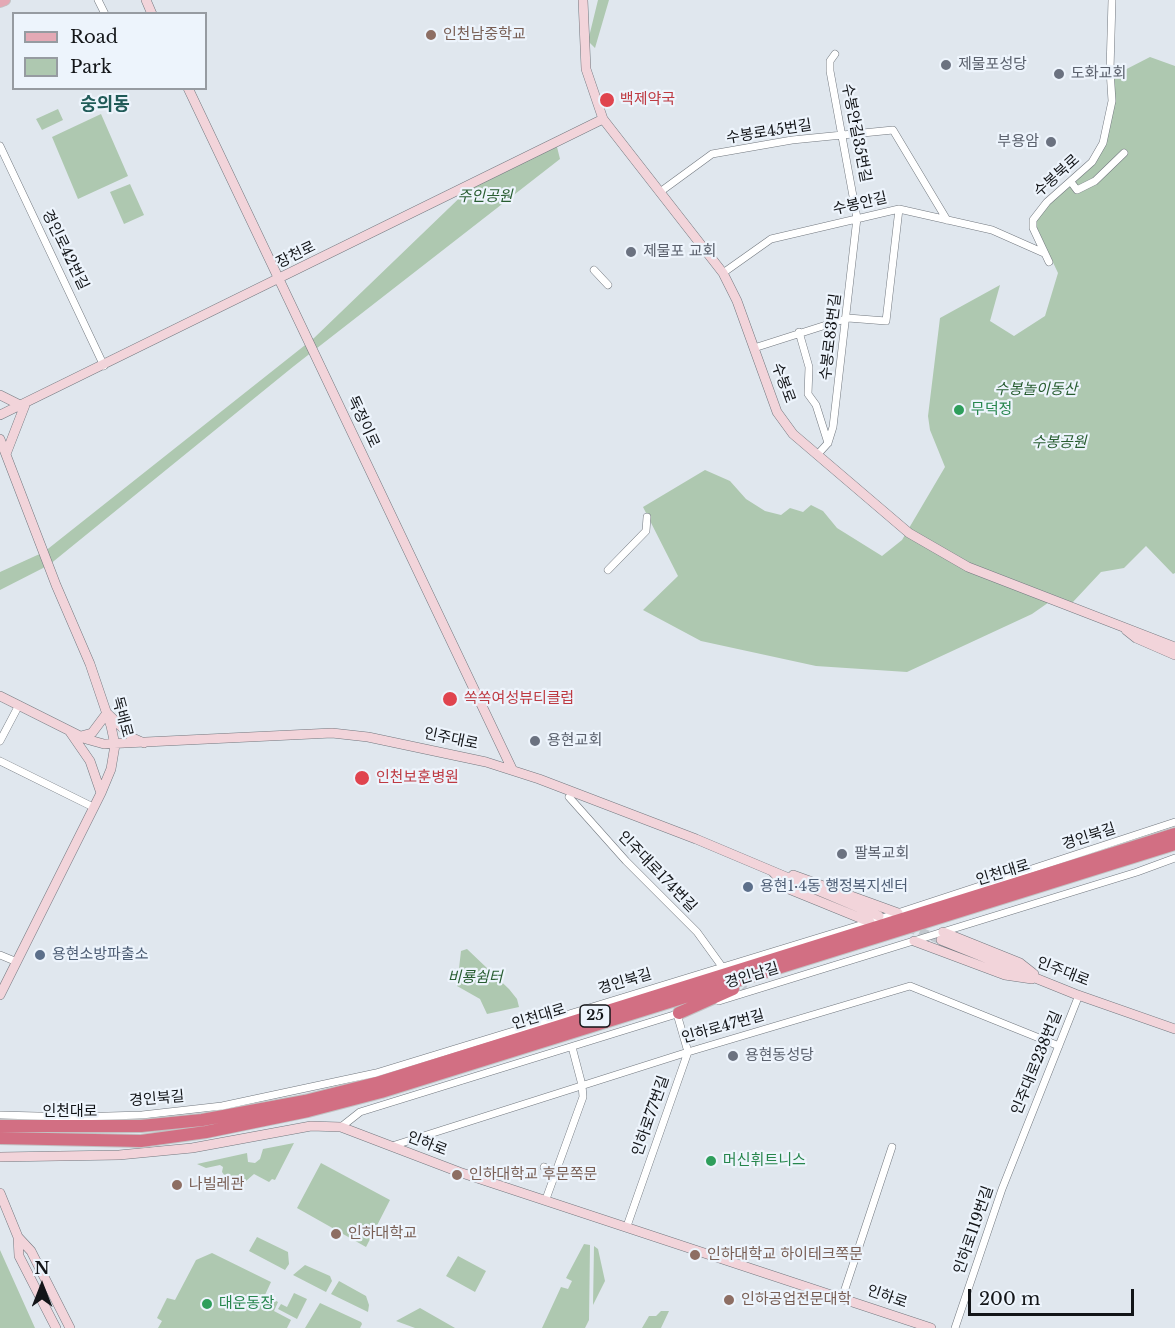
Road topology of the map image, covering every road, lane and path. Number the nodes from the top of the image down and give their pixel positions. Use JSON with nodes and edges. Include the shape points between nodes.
{"nodes":[{"id":1,"x":5,"y":0,"type":"edge"},
{"id":2,"x":583,"y":0,"type":"edge"},
{"id":3,"x":1112,"y":0,"type":"edge"},
{"id":4,"x":0,"y":2,"type":"edge"},
{"id":5,"x":835,"y":54,"type":"dead end"},
{"id":6,"x":189,"y":90,"type":"edge"},
{"id":7,"x":603,"y":119,"type":"junction"},
{"id":8,"x":844,"y":135,"type":"junction"},
{"id":9,"x":0,"y":146,"type":"edge"},
{"id":10,"x":1124,"y":153,"type":"dead end"},
{"id":11,"x":1071,"y":182,"type":"junction"},
{"id":12,"x":660,"y":192,"type":"junction"},
{"id":13,"x":899,"y":209,"type":"junction"},
{"id":14,"x":857,"y":218,"type":"junction"},
{"id":15,"x":947,"y":220,"type":"junction"},
{"id":16,"x":1044,"y":253,"type":"junction"},
{"id":17,"x":1048,"y":262,"type":"dead end"},
{"id":18,"x":594,"y":270,"type":"dead end"},
{"id":19,"x":723,"y":273,"type":"junction"},
{"id":20,"x":279,"y":280,"type":"junction"},
{"id":21,"x":608,"y":285,"type":"dead end"},
{"id":22,"x":848,"y":318,"type":"junction"},
{"id":23,"x":799,"y":333,"type":"junction"},
{"id":24,"x":754,"y":348,"type":"junction"},
{"id":25,"x":104,"y":366,"type":"junction"},
{"id":26,"x":0,"y":395,"type":"edge"},
{"id":27,"x":24,"y":406,"type":"junction"},
{"id":28,"x":0,"y":415,"type":"edge"},
{"id":29,"x":828,"y":443,"type":"junction"},
{"id":30,"x":2,"y":447,"type":"edge"},
{"id":31,"x":818,"y":454,"type":"junction"},
{"id":32,"x":647,"y":517,"type":"dead end"},
{"id":33,"x":608,"y":570,"type":"dead end"},
{"id":34,"x":1124,"y":629,"type":"junction"},
{"id":35,"x":1175,"y":647,"type":"edge"},
{"id":36,"x":1175,"y":655,"type":"edge"},
{"id":37,"x":0,"y":696,"type":"edge"},
{"id":38,"x":19,"y":705,"type":"junction"},
{"id":39,"x":107,"y":713,"type":"junction"},
{"id":40,"x":69,"y":730,"type":"junction"},
{"id":41,"x":81,"y":736,"type":"junction"},
{"id":42,"x":0,"y":741,"type":"edge"},
{"id":43,"x":146,"y":744,"type":"junction"},
{"id":44,"x":115,"y":745,"type":"junction"},
{"id":45,"x":0,"y":761,"type":"edge"},
{"id":46,"x":512,"y":769,"type":"junction"},
{"id":47,"x":100,"y":793,"type":"junction"},
{"id":48,"x":572,"y":795,"type":"junction"},
{"id":49,"x":93,"y":807,"type":"junction"},
{"id":50,"x":1175,"y":822,"type":"edge"},
{"id":51,"x":1175,"y":834,"type":"edge"},
{"id":52,"x":1175,"y":844,"type":"edge"},
{"id":53,"x":1175,"y":858,"type":"edge"},
{"id":54,"x":773,"y":872,"type":"junction"},
{"id":55,"x":898,"y":913,"type":"junction"},
{"id":56,"x":879,"y":916,"type":"dead end"},
{"id":57,"x":870,"y":922,"type":"junction"},
{"id":58,"x":942,"y":936,"type":"junction"},
{"id":59,"x":914,"y":941,"type":"junction"},
{"id":60,"x":0,"y":955,"type":"edge"},
{"id":61,"x":17,"y":962,"type":"junction"},
{"id":62,"x":722,"y":967,"type":"junction"},
{"id":63,"x":750,"y":978,"type":"junction"},
{"id":64,"x":1040,"y":979,"type":"junction"},
{"id":65,"x":0,"y":995,"type":"edge"},
{"id":66,"x":1080,"y":995,"type":"junction"},
{"id":67,"x":678,"y":1013,"type":"junction"},
{"id":68,"x":1175,"y":1029,"type":"edge"},
{"id":69,"x":1059,"y":1046,"type":"junction"},
{"id":70,"x":572,"y":1047,"type":"junction"},
{"id":71,"x":688,"y":1052,"type":"junction"},
{"id":72,"x":582,"y":1085,"type":"junction"},
{"id":73,"x":341,"y":1126,"type":"junction"},
{"id":74,"x":1,"y":1129,"type":"edge"},
{"id":75,"x":1020,"y":1141,"type":"joint"},
{"id":76,"x":392,"y":1146,"type":"junction"},
{"id":77,"x":892,"y":1147,"type":"dead end"},
{"id":78,"x":0,"y":1157,"type":"edge"},
{"id":79,"x":544,"y":1167,"type":"dead end"},
{"id":80,"x":556,"y":1172,"type":"junction"},
{"id":81,"x":0,"y":1193,"type":"edge"},
{"id":82,"x":546,"y":1199,"type":"junction"},
{"id":83,"x":627,"y":1226,"type":"junction"},
{"id":84,"x":18,"y":1238,"type":"junction"},
{"id":85,"x":842,"y":1298,"type":"junction"},
{"id":86,"x":56,"y":1328,"type":"edge"},
{"id":87,"x":70,"y":1328,"type":"edge"},
{"id":88,"x":932,"y":1328,"type":"edge"},
{"id":89,"x":955,"y":1328,"type":"edge"}],
"edges":[{"from":1,"to":4,"type":"main road"},
{"from":2,"to":7,"type":"main road","name":"수봉로","via":[[585,69]]},
{"from":3,"to":11,"type":"street","name":"수봉북로","via":[[1112,101],[1103,143],[1092,162]]},
{"from":5,"to":8,"type":"street","name":"수봉안길35번길","via":[[830,71]]},
{"from":6,"to":20,"type":"main road","name":"독정이로"},
{"from":7,"to":12,"type":"main road","name":"수봉로"},
{"from":7,"to":20,"type":"main road","name":"장천로"},
{"from":8,"to":12,"type":"street","name":"수봉로45번길","via":[[712,154]]},
{"from":8,"to":14,"type":"street","name":"수봉안길35번길"},
{"from":8,"to":15,"type":"street","name":"수봉로45번길","via":[[893,130]]},
{"from":9,"to":25,"type":"street","name":"경인로42번길"},
{"from":10,"to":11,"type":"street","via":[[1095,181],[1077,190]]},
{"from":11,"to":16,"type":"street","name":"수봉북로","via":[[1033,220]]},
{"from":12,"to":19,"type":"main road","name":"수봉로"},
{"from":13,"to":14,"type":"street","name":"수봉안길"},
{"from":13,"to":15,"type":"street","name":"수봉안길"},
{"from":13,"to":22,"type":"street","via":[[886,321]]},
{"from":14,"to":19,"type":"street","name":"수봉안길","via":[[771,239]]},
{"from":14,"to":22,"type":"street","name":"수봉로83번길"},
{"from":15,"to":16,"type":"street","name":"수봉안길","via":[[992,230]]},
{"from":16,"to":17,"type":"street","name":"수봉북로"},
{"from":18,"to":21,"type":"street"},
{"from":19,"to":24,"type":"main road","name":"수봉로"},
{"from":20,"to":25,"type":"main road","name":"장천로"},
{"from":20,"to":46,"type":"main road","name":"독정이로"},
{"from":22,"to":23,"type":"street"},
{"from":22,"to":29,"type":"street","name":"수봉로83번길"},
{"from":23,"to":24,"type":"street"},
{"from":23,"to":29,"type":"street","via":[[809,366],[808,394],[816,405]]},
{"from":24,"to":31,"type":"main road","name":"수봉로","via":[[777,412],[793,434]]},
{"from":25,"to":27,"type":"main road","name":"장천로"},
{"from":26,"to":27,"type":"main road"},
{"from":27,"to":28,"type":"main road","name":"장천로"},
{"from":27,"to":30,"type":"main road"},
{"from":29,"to":31,"type":"street","name":"수봉로83번길"},
{"from":30,"to":39,"type":"main road","name":"독배로"},
{"from":31,"to":34,"type":"main road","name":"수봉로","via":[[909,533],[968,567]]},
{"from":32,"to":33,"type":"street","via":[[646,531]]},
{"from":34,"to":35,"type":"main road","name":"수봉로"},
{"from":34,"to":36,"type":"main road","name":"수봉로"},
{"from":37,"to":38,"type":"main road","name":"인주대로"},
{"from":38,"to":40,"type":"main road","name":"인주대로"},
{"from":38,"to":42,"type":"street"},
{"from":39,"to":41,"type":"main road","via":[[92,733]]},
{"from":39,"to":43,"type":"main road"},
{"from":39,"to":44,"type":"main road","name":"독배로"},
{"from":40,"to":41,"type":"main road","name":"인주대로"},
{"from":40,"to":47,"type":"main road","via":[[90,761]]},
{"from":41,"to":44,"type":"main road","name":"인주대로"},
{"from":43,"to":44,"type":"main road","name":"인주대로"},
{"from":43,"to":46,"type":"main road","name":"인주대로","via":[[332,734],[369,737]]},
{"from":44,"to":47,"type":"main road","name":"독배로","via":[[111,769]]},
{"from":45,"to":49,"type":"street"},
{"from":46,"to":48,"type":"main road","name":"인주대로"},
{"from":47,"to":49,"type":"main road","name":"독배로"},
{"from":48,"to":54,"type":"main road","name":"인주대로"},
{"from":48,"to":62,"type":"street","name":"인주대로174번길","via":[[626,861],[697,932]]},
{"from":49,"to":61,"type":"main road","name":"독배로"},
{"from":50,"to":55,"type":"street","name":"경인북길"},
{"from":51,"to":74,"type":"highway","name":"인천대로","number":"25","via":[[380,1082],[305,1101],[202,1120],[141,1126]]},
{"from":52,"to":63,"type":"highway","name":"인천대로","number":"25"},
{"from":53,"to":58,"type":"street","name":"경인남길"},
{"from":54,"to":55,"type":"main road","via":[[812,880]]},
{"from":54,"to":56,"type":"main road","name":"인주대로"},
{"from":54,"to":57,"type":"main road","via":[[789,889]]},
{"from":55,"to":57,"type":"street","name":"경인북길"},
{"from":57,"to":62,"type":"street","name":"경인북길"},
{"from":58,"to":59,"type":"street","name":"경인남길"},
{"from":58,"to":64,"type":"main road","via":[[1020,963]]},
{"from":59,"to":64,"type":"main road","via":[[1005,975]]},
{"from":59,"to":67,"type":"street","name":"경인남길"},
{"from":60,"to":61,"type":"street"},
{"from":61,"to":65,"type":"main road","name":"독배로"},
{"from":62,"to":74,"type":"street","name":"경인북길","via":[[376,1073],[285,1094],[222,1106],[142,1115],[75,1117]]},
{"from":63,"to":67,"type":"highway","via":[[730,992]]},
{"from":63,"to":74,"type":"highway","name":"인천대로","number":"25","via":[[381,1092],[206,1132],[141,1141]]},
{"from":64,"to":66,"type":"main road","name":"인주대로"},
{"from":66,"to":68,"type":"main road","name":"인주대로"},
{"from":66,"to":69,"type":"street","name":"인주대로238번길"},
{"from":67,"to":70,"type":"street","name":"경인남길"},
{"from":67,"to":71,"type":"street"},
{"from":69,"to":71,"type":"street","name":"인하로47번길","via":[[910,986]]},
{"from":69,"to":75,"type":"street","name":"인주대로238번길"},
{"from":70,"to":72,"type":"street"},
{"from":70,"to":73,"type":"street","name":"경인남길","via":[[360,1112]]},
{"from":71,"to":72,"type":"street","name":"인하로47번길"},
{"from":71,"to":83,"type":"street","name":"인하로77번길"},
{"from":72,"to":76,"type":"street","name":"인하로47번길"},
{"from":72,"to":80,"type":"street","via":[[583,1097]]},
{"from":73,"to":76,"type":"main road","name":"인하로"},
{"from":73,"to":78,"type":"main road","name":"인하로","via":[[311,1126],[192,1148],[119,1155]]},
{"from":75,"to":89,"type":"street","name":"인하로119번길"},
{"from":76,"to":82,"type":"main road","name":"인하로"},
{"from":77,"to":85,"type":"street"},
{"from":79,"to":80,"type":"street"},
{"from":80,"to":82,"type":"street"},
{"from":81,"to":84,"type":"main road"},
{"from":82,"to":83,"type":"main road","name":"인하로"},
{"from":83,"to":85,"type":"main road","name":"인하로"},
{"from":84,"to":86,"type":"main road","via":[[19,1256]]},
{"from":84,"to":87,"type":"main road","via":[[31,1251]]},
{"from":85,"to":88,"type":"main road","name":"인하로"}]}
